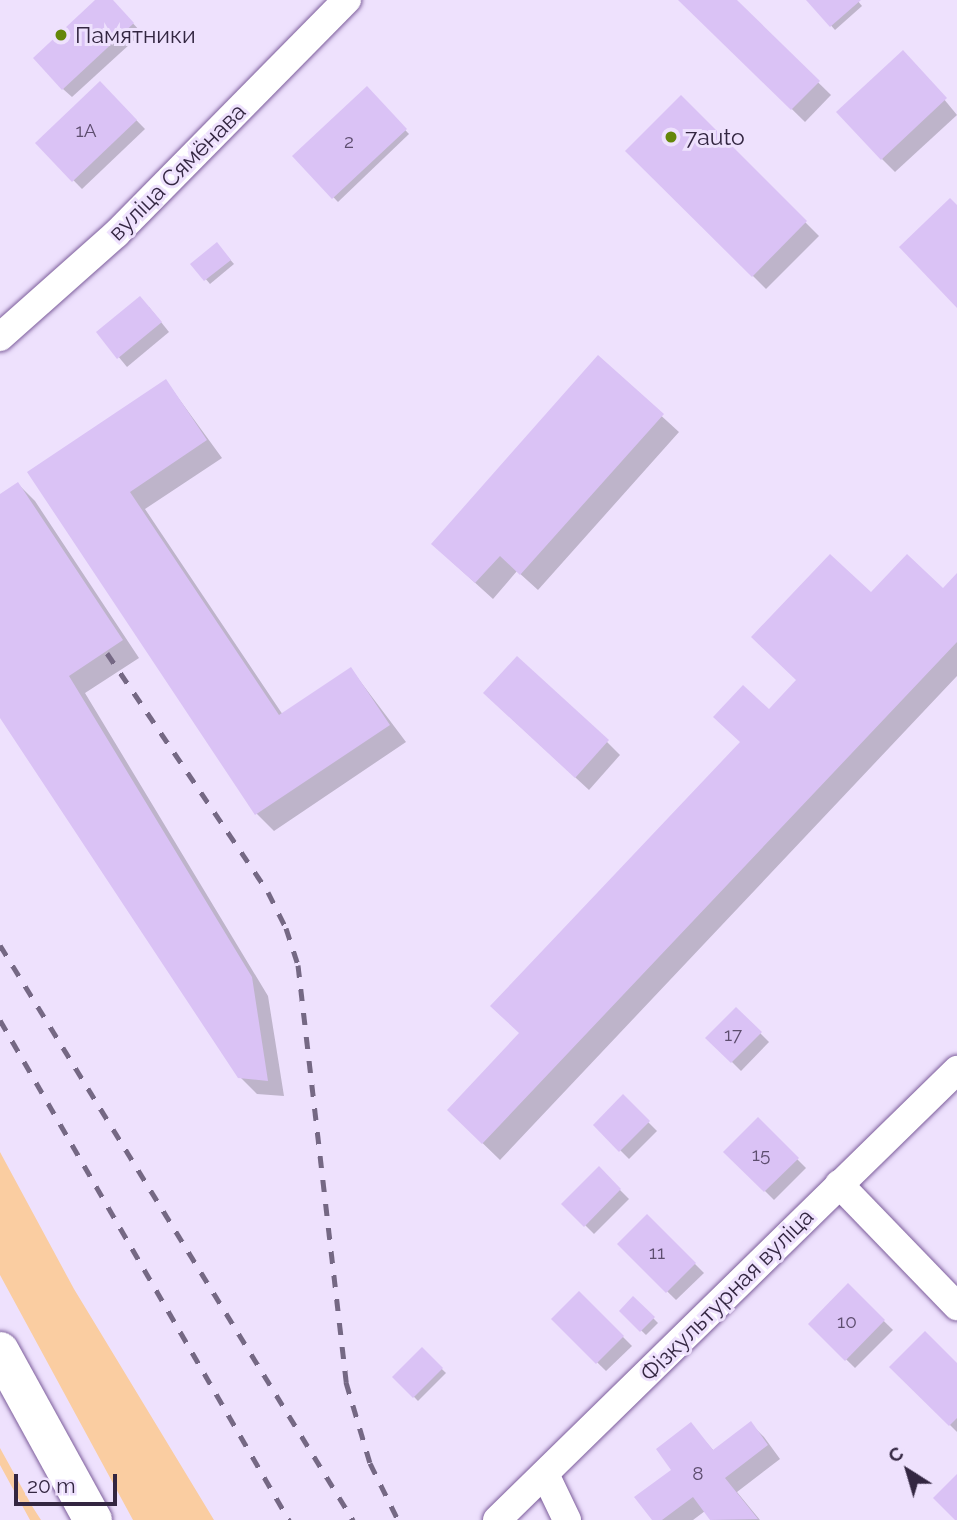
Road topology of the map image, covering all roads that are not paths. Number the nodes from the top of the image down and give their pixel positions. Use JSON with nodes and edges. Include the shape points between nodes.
{"nodes":[{"id":1,"x":347,"y":0,"type":"edge"},
{"id":2,"x":0,"y":337,"type":"edge"},
{"id":3,"x":957,"y":1070,"type":"edge"},
{"id":4,"x":839,"y":1184,"type":"junction"},
{"id":5,"x":957,"y":1306,"type":"edge"},
{"id":6,"x":0,"y":1352,"type":"edge"},
{"id":7,"x":545,"y":1474,"type":"junction"},
{"id":8,"x":93,"y":1520,"type":"edge"},
{"id":9,"x":497,"y":1520,"type":"edge"},
{"id":10,"x":568,"y":1520,"type":"edge"}],
"edges":[{"from":1,"to":2,"type":"street","name":"вуліца Сямёнава","via":[[116,234]]},
{"from":3,"to":4,"type":"street","name":"Фізкультурная вуліца"},
{"from":4,"to":5,"type":"street"},
{"from":4,"to":7,"type":"street","name":"Фізкультурная вуліца"},
{"from":6,"to":8,"type":"main road"},
{"from":7,"to":9,"type":"street","name":"Фізкультурная вуліца"},
{"from":7,"to":10,"type":"street"}]}
